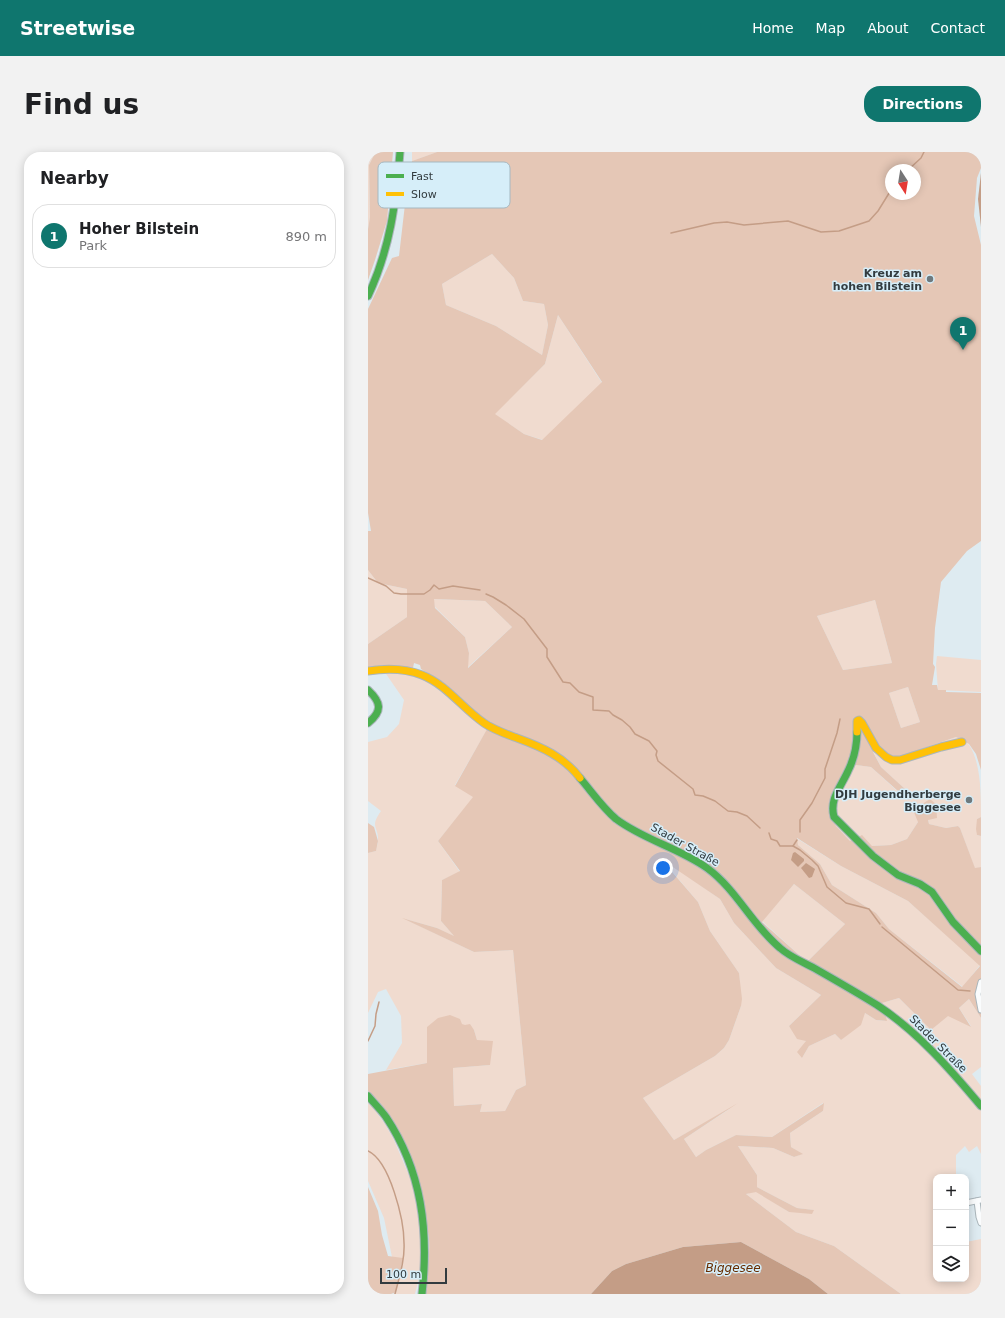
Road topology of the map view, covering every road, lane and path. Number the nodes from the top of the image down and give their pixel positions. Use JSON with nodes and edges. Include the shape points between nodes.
{"nodes":[{"id":1,"x":400,"y":152,"type":"edge"},
{"id":2,"x":399,"y":162,"type":"edge"},
{"id":3,"x":395,"y":208,"type":"edge"},
{"id":4,"x":368,"y":296,"type":"edge"},
{"id":5,"x":368,"y":671,"type":"edge"},
{"id":6,"x":368,"y":690,"type":"edge"},
{"id":7,"x":368,"y":723,"type":"edge"},
{"id":8,"x":962,"y":742,"type":"dead end"},
{"id":9,"x":981,"y":951,"type":"edge"},
{"id":10,"x":981,"y":982,"type":"edge"},
{"id":11,"x":981,"y":1010,"type":"edge"},
{"id":12,"x":368,"y":1096,"type":"edge"},
{"id":13,"x":981,"y":1106,"type":"edge"},
{"id":14,"x":979,"y":1201,"type":"edge"},
{"id":15,"x":969,"y":1203,"type":"edge"},
{"id":16,"x":981,"y":1223,"type":"edge"},
{"id":17,"x":422,"y":1294,"type":"edge"}],
"edges":[{"from":1,"to":2,"type":"street"},
{"from":3,"to":4,"type":"street","via":[[384,257]]},
{"from":5,"to":13,"type":"street","name":"Stader Straße","via":[[394,668],[428,677],[489,726],[558,756],[573,768],[600,802],[618,819],[695,861],[717,876],[733,892],[763,932],[783,951],[893,1016],[942,1061]]},
{"from":6,"to":7,"type":"street","via":[[378,701],[379,712]]},
{"from":8,"to":9,"type":"street","via":[[893,760],[887,759],[880,754],[862,722],[857,721],[855,750],[848,771],[833,800],[832,811],[834,817],[873,856],[898,875],[932,892],[953,922]]},
{"from":10,"to":11,"type":"street","via":[[978,994]]},
{"from":12,"to":17,"type":"street","via":[[386,1118],[409,1163],[422,1211],[425,1251]]},
{"from":14,"to":15,"type":"street"},
{"from":14,"to":16,"type":"street"}]}
